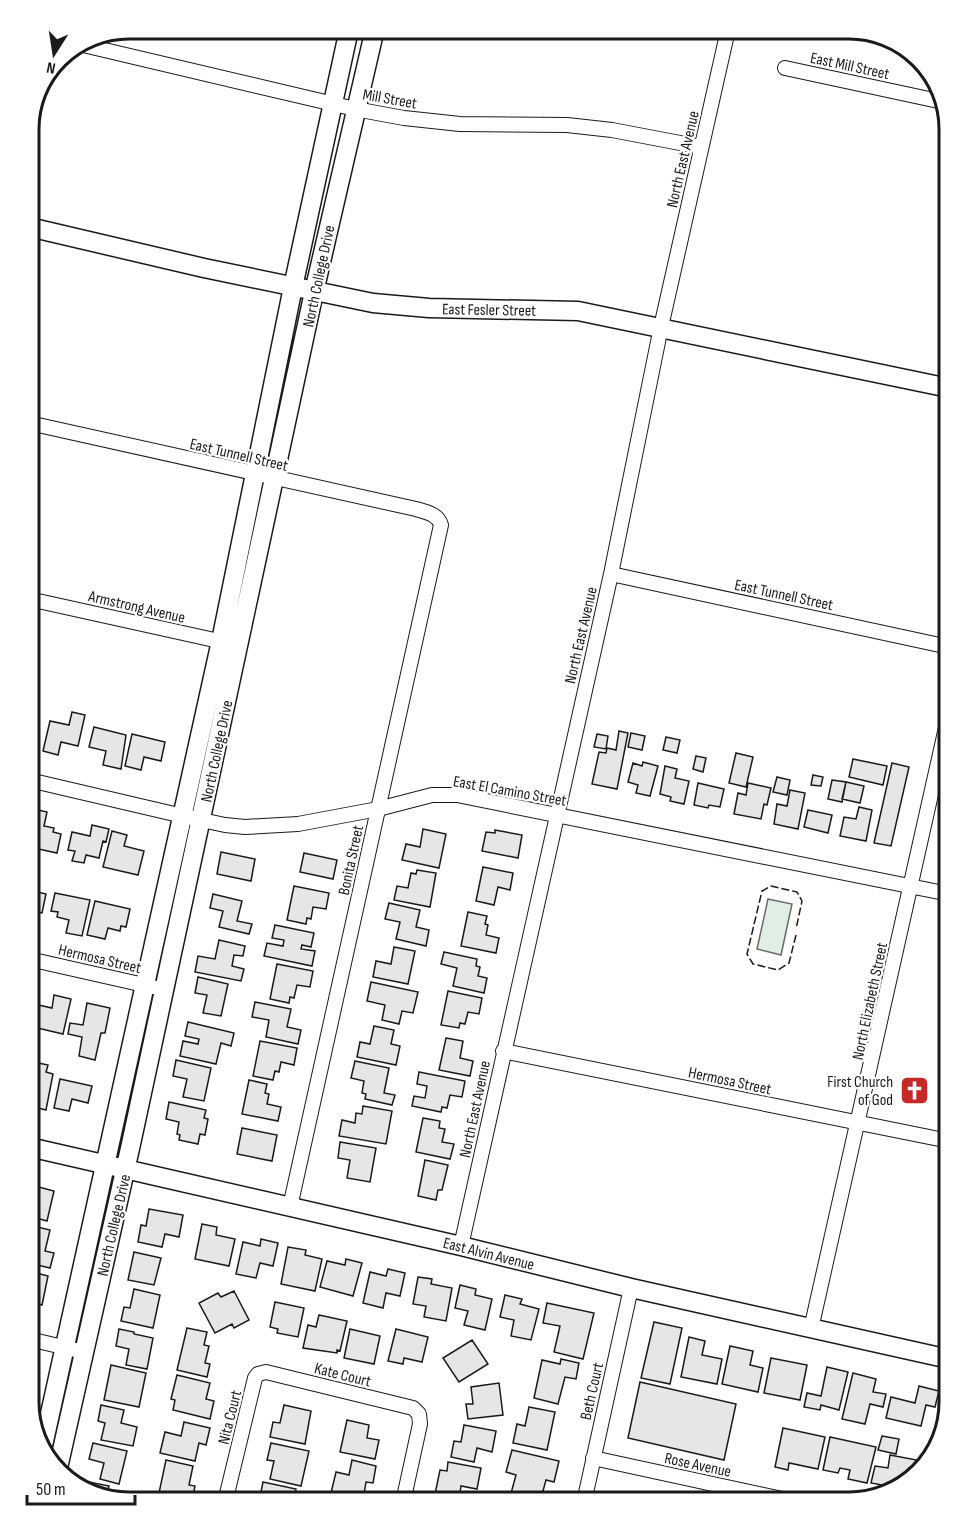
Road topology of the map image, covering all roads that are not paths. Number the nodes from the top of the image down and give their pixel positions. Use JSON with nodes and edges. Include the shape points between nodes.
{"nodes":[{"id":1,"x":347,"y":39,"type":"edge"},
{"id":2,"x":373,"y":39,"type":"edge"},
{"id":3,"x":726,"y":39,"type":"edge"},
{"id":4,"x":93,"y":47,"type":"edge"},
{"id":5,"x":785,"y":68,"type":"dead end"},
{"id":6,"x":934,"y":100,"type":"edge"},
{"id":7,"x":333,"y":103,"type":"junction"},
{"id":8,"x":356,"y":109,"type":"junction"},
{"id":9,"x":701,"y":147,"type":"junction"},
{"id":10,"x":39,"y":229,"type":"edge"},
{"id":11,"x":293,"y":287,"type":"junction"},
{"id":12,"x":314,"y":292,"type":"junction"},
{"id":13,"x":662,"y":327,"type":"junction"},
{"id":14,"x":939,"y":386,"type":"edge"},
{"id":15,"x":39,"y":425,"type":"edge"},
{"id":16,"x":255,"y":475,"type":"junction"},
{"id":17,"x":275,"y":479,"type":"junction"},
{"id":18,"x":440,"y":521,"type":"joint"},
{"id":19,"x":611,"y":574,"type":"junction"},
{"id":20,"x":39,"y":601,"type":"edge"},
{"id":21,"x":230,"y":643,"type":"junction"},
{"id":22,"x":939,"y":645,"type":"edge"},
{"id":23,"x":939,"y":763,"type":"edge"},
{"id":24,"x":39,"y":782,"type":"edge"},
{"id":25,"x":378,"y":809,"type":"junction"},
{"id":26,"x":556,"y":814,"type":"junction"},
{"id":27,"x":192,"y":818,"type":"junction"},
{"id":28,"x":911,"y":886,"type":"junction"},
{"id":29,"x":939,"y":892,"type":"edge"},
{"id":30,"x":39,"y":962,"type":"edge"},
{"id":31,"x":146,"y":986,"type":"junction"},
{"id":32,"x":164,"y":990,"type":"junction"},
{"id":33,"x":504,"y":1051,"type":"junction"},
{"id":34,"x":859,"y":1123,"type":"junction"},
{"id":35,"x":939,"y":1139,"type":"edge"},
{"id":36,"x":39,"y":1149,"type":"edge"},
{"id":37,"x":106,"y":1164,"type":"junction"},
{"id":38,"x":125,"y":1169,"type":"junction"},
{"id":39,"x":290,"y":1207,"type":"junction"},
{"id":40,"x":461,"y":1246,"type":"junction"},
{"id":41,"x":631,"y":1288,"type":"junction"},
{"id":42,"x":811,"y":1329,"type":"junction"},
{"id":43,"x":39,"y":1341,"type":"edge"},
{"id":44,"x":64,"y":1347,"type":"junction"},
{"id":45,"x":84,"y":1352,"type":"junction"},
{"id":46,"x":939,"y":1357,"type":"edge"},
{"id":47,"x":258,"y":1374,"type":"joint"},
{"id":48,"x":45,"y":1435,"type":"edge"},
{"id":49,"x":593,"y":1458,"type":"junction"},
{"id":50,"x":60,"y":1460,"type":"edge"},
{"id":51,"x":227,"y":1492,"type":"edge"},
{"id":52,"x":405,"y":1492,"type":"edge"},
{"id":53,"x":586,"y":1492,"type":"edge"},
{"id":54,"x":736,"y":1492,"type":"edge"}],
"edges":[{"from":1,"to":7,"type":"street","name":"North College Drive"},
{"from":2,"to":8,"type":"street","name":"North College Drive"},
{"from":3,"to":9,"type":"street","name":"North East Avenue"},
{"from":4,"to":7,"type":"street","name":"Mill Street"},
{"from":5,"to":6,"type":"street","name":"East Mill Street"},
{"from":7,"to":8,"type":"street","name":"Mill Street"},
{"from":7,"to":11,"type":"street","name":"North College Drive"},
{"from":8,"to":9,"type":"street","name":"Mill Street","via":[[460,124],[567,125]]},
{"from":8,"to":12,"type":"street","name":"North College Drive"},
{"from":9,"to":13,"type":"street","name":"North East Avenue"},
{"from":10,"to":11,"type":"street","name":"East Fesler Street"},
{"from":11,"to":12,"type":"street","name":"East Fesler Street"},
{"from":11,"to":16,"type":"street","name":"North College Drive"},
{"from":12,"to":13,"type":"street","name":"East Fesler Street","via":[[429,308],[578,311]]},
{"from":12,"to":17,"type":"street","name":"North College Drive"},
{"from":13,"to":14,"type":"street","name":"East Fesler Street"},
{"from":13,"to":19,"type":"street","name":"North East Avenue"},
{"from":15,"to":16,"type":"street","name":"East Tunnell Street"},
{"from":16,"to":17,"type":"street","name":"East Tunnell Street"},
{"from":16,"to":21,"type":"street","name":"North College Drive"},
{"from":17,"to":18,"type":"street","name":"East Tunnell Street","via":[[416,509]]},
{"from":17,"to":21,"type":"street","name":"North College Drive"},
{"from":18,"to":25,"type":"street","name":"Bonita Street"},
{"from":19,"to":22,"type":"street","name":"East Tunnell Street"},
{"from":19,"to":26,"type":"street","name":"North East Avenue"},
{"from":20,"to":21,"type":"street","name":"Armstrong Avenue"},
{"from":21,"to":27,"type":"street","name":"North College Drive"},
{"from":23,"to":28,"type":"street","name":"North Elizabeth Street"},
{"from":24,"to":27,"type":"street","name":"East El Camino Street"},
{"from":25,"to":26,"type":"street","name":"East El Camino Street","via":[[432,795],[457,795]]},
{"from":25,"to":27,"type":"street","name":"East El Camino Street","via":[[245,827]]},
{"from":25,"to":39,"type":"street","name":"Bonita Street"},
{"from":26,"to":28,"type":"street","name":"East El Camino Street"},
{"from":26,"to":33,"type":"street","name":"North East Avenue"},
{"from":27,"to":31,"type":"street","name":"North College Drive"},
{"from":27,"to":32,"type":"street","name":"North College Drive"},
{"from":28,"to":29,"type":"street","name":"East El Camino Street"},
{"from":28,"to":34,"type":"street","name":"North Elizabeth Street"},
{"from":30,"to":31,"type":"street","name":"Hermosa Street"},
{"from":31,"to":32,"type":"street","name":"Hermosa Street"},
{"from":31,"to":37,"type":"street","name":"North College Drive"},
{"from":32,"to":38,"type":"street","name":"North College Drive"},
{"from":33,"to":34,"type":"street","name":"Hermosa Street"},
{"from":33,"to":40,"type":"street","name":"North East Avenue"},
{"from":34,"to":35,"type":"street","name":"Hermosa Street"},
{"from":34,"to":42,"type":"street","name":"North Elizabeth Street"},
{"from":36,"to":37,"type":"street","name":"East Alvin Avenue"},
{"from":37,"to":38,"type":"street","name":"East Alvin Avenue"},
{"from":37,"to":44,"type":"street","name":"North College Drive"},
{"from":38,"to":39,"type":"street","name":"East Alvin Avenue"},
{"from":38,"to":45,"type":"street","name":"North College Drive"},
{"from":39,"to":40,"type":"street","name":"East Alvin Avenue"},
{"from":40,"to":41,"type":"street","name":"East Alvin Avenue"},
{"from":41,"to":42,"type":"street","name":"East Alvin Avenue"},
{"from":41,"to":49,"type":"street","name":"Beth Court"},
{"from":42,"to":46,"type":"street","name":"East Alvin Avenue"},
{"from":43,"to":44,"type":"street"},
{"from":44,"to":45,"type":"street"},
{"from":44,"to":48,"type":"street","name":"North College Drive"},
{"from":45,"to":50,"type":"street","name":"North College Drive"},
{"from":47,"to":51,"type":"street","name":"Nita Court"},
{"from":47,"to":52,"type":"street","name":"Kate Court","via":[[266,1372],[413,1408],[419,1414],[420,1424]]},
{"from":49,"to":53,"type":"street","name":"Beth Court"},
{"from":49,"to":54,"type":"street","name":"Rose Avenue"}]}
